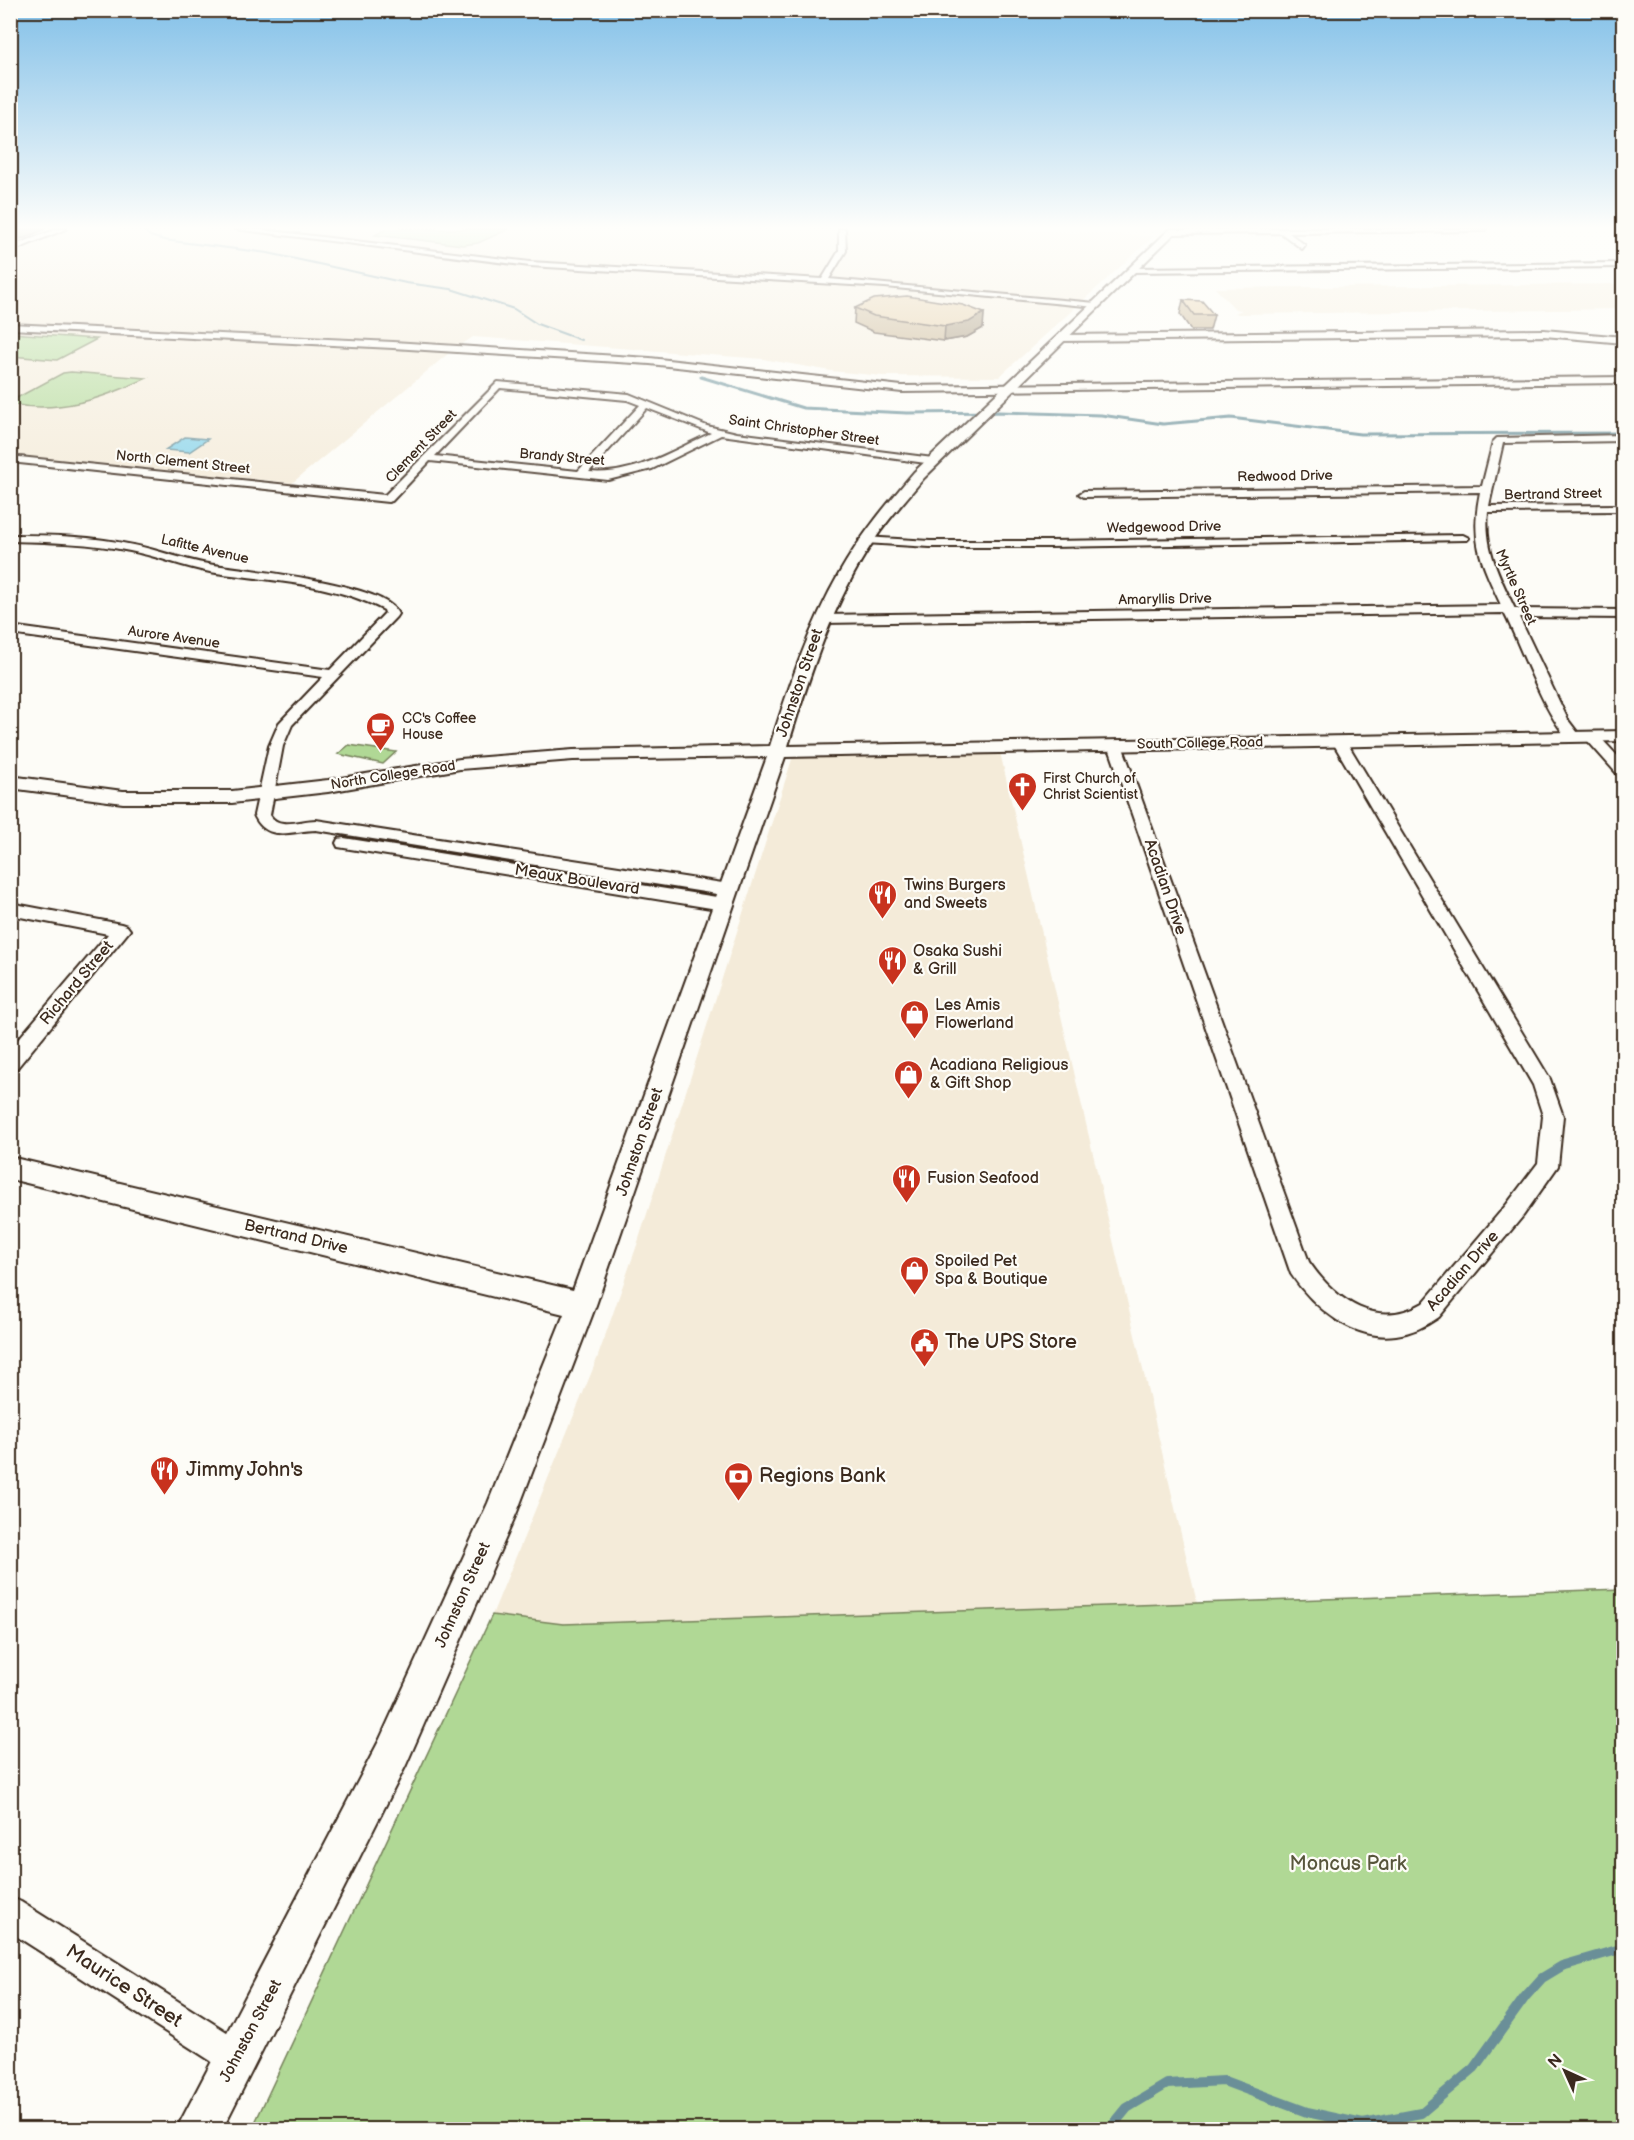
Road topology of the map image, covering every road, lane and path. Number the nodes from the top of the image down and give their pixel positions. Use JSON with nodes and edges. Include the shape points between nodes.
{"nodes":[{"id":1,"x":67,"y":329,"type":"edge"},
{"id":2,"x":230,"y":329,"type":"edge"},
{"id":3,"x":1070,"y":329,"type":"edge"},
{"id":4,"x":1063,"y":336,"type":"junction"},
{"id":5,"x":436,"y":339,"type":"junction"},
{"id":6,"x":1623,"y":339,"type":"edge"},
{"id":7,"x":428,"y":347,"type":"junction"},
{"id":8,"x":723,"y":359,"type":"dead end"},
{"id":9,"x":677,"y":360,"type":"junction"},
{"id":10,"x":762,"y":363,"type":"dead end"},
{"id":11,"x":1623,"y":378,"type":"edge"},
{"id":12,"x":498,"y":385,"type":"joint"},
{"id":13,"x":1012,"y":385,"type":"junction"},
{"id":14,"x":646,"y":404,"type":"junction"},
{"id":15,"x":720,"y":432,"type":"junction"},
{"id":16,"x":1623,"y":438,"type":"edge"},
{"id":17,"x":428,"y":458,"type":"junction"},
{"id":18,"x":10,"y":459,"type":"edge"},
{"id":19,"x":933,"y":461,"type":"junction"},
{"id":20,"x":581,"y":474,"type":"junction"},
{"id":21,"x":1487,"y":489,"type":"junction"},
{"id":22,"x":1084,"y":494,"type":"dead end"},
{"id":23,"x":352,"y":495,"type":"joint"},
{"id":24,"x":1623,"y":508,"type":"edge"},
{"id":25,"x":1483,"y":509,"type":"junction"},
{"id":26,"x":10,"y":538,"type":"edge"},
{"id":27,"x":1463,"y":538,"type":"dead end"},
{"id":28,"x":865,"y":540,"type":"junction"},
{"id":29,"x":390,"y":608,"type":"joint"},
{"id":30,"x":1509,"y":611,"type":"junction"},
{"id":31,"x":1623,"y":614,"type":"edge"},
{"id":32,"x":823,"y":619,"type":"junction"},
{"id":33,"x":10,"y":630,"type":"edge"},
{"id":34,"x":334,"y":675,"type":"junction"},
{"id":35,"x":1623,"y":736,"type":"edge"},
{"id":36,"x":1574,"y":737,"type":"junction"},
{"id":37,"x":1592,"y":737,"type":"junction"},
{"id":38,"x":1340,"y":741,"type":"junction"},
{"id":39,"x":1115,"y":745,"type":"junction"},
{"id":40,"x":777,"y":753,"type":"junction"},
{"id":41,"x":1623,"y":773,"type":"edge"},
{"id":42,"x":10,"y":782,"type":"edge"},
{"id":43,"x":266,"y":794,"type":"junction"},
{"id":44,"x":726,"y":897,"type":"junction"},
{"id":45,"x":10,"y":909,"type":"edge"},
{"id":46,"x":10,"y":1063,"type":"edge"},
{"id":47,"x":10,"y":1168,"type":"edge"},
{"id":48,"x":582,"y":1305,"type":"junction"},
{"id":49,"x":10,"y":1913,"type":"edge"},
{"id":50,"x":237,"y":2058,"type":"junction"},
{"id":51,"x":198,"y":2130,"type":"edge"}],
"edges":[{"from":1,"to":7,"type":"street"},
{"from":2,"to":5,"type":"street"},
{"from":3,"to":4,"type":"main road","name":"Johnston Street"},
{"from":4,"to":6,"type":"street","via":[[1544,333]]},
{"from":4,"to":13,"type":"main road","name":"Johnston Street"},
{"from":5,"to":7,"type":"street"},
{"from":5,"to":9,"type":"street"},
{"from":7,"to":9,"type":"street"},
{"from":8,"to":9,"type":"street"},
{"from":9,"to":13,"type":"street","via":[[883,388]]},
{"from":10,"to":13,"type":"street","via":[[878,380]]},
{"from":11,"to":13,"type":"street"},
{"from":12,"to":14,"type":"street","name":"Saint Christopher Street","via":[[616,395]]},
{"from":12,"to":17,"type":"street","name":"Clement Street"},
{"from":13,"to":19,"type":"main road","name":"Johnston Street"},
{"from":14,"to":15,"type":"street","name":"Saint Christopher Street"},
{"from":14,"to":20,"type":"street"},
{"from":15,"to":19,"type":"street","name":"Saint Christopher Street","via":[[756,440]]},
{"from":15,"to":20,"type":"street","name":"Brandy Street","via":[[648,467],[608,477]]},
{"from":16,"to":21,"type":"street","name":"Myrtle Street","via":[[1501,440]]},
{"from":17,"to":20,"type":"street","name":"Brandy Street"},
{"from":17,"to":23,"type":"street","name":"Clement Street","via":[[388,498]]},
{"from":18,"to":23,"type":"street","name":"North Clement Street"},
{"from":19,"to":28,"type":"main road","name":"Johnston Street","via":[[897,498]]},
{"from":21,"to":22,"type":"street","name":"Redwood Drive"},
{"from":21,"to":25,"type":"street","name":"Myrtle Street"},
{"from":24,"to":25,"type":"street","name":"Bertrand Street"},
{"from":25,"to":30,"type":"street","name":"Myrtle Street","via":[[1481,543]]},
{"from":26,"to":29,"type":"street","name":"Lafitte Avenue","via":[[74,538],[121,546],[204,567],[331,588]]},
{"from":27,"to":28,"type":"street","name":"Wedgewood Drive","via":[[1050,544]]},
{"from":28,"to":32,"type":"main road","name":"Johnston Street"},
{"from":29,"to":34,"type":"street","name":"Meaux Boulevard","via":[[392,614]]},
{"from":30,"to":31,"type":"street","name":"Amaryllis Drive"},
{"from":30,"to":32,"type":"street","name":"Amaryllis Drive"},
{"from":30,"to":36,"type":"street","name":"Myrtle Street","via":[[1561,721]]},
{"from":32,"to":40,"type":"main road","name":"Johnston Street"},
{"from":33,"to":34,"type":"street","name":"Aurore Avenue"},
{"from":34,"to":43,"type":"street","name":"Meaux Boulevard","via":[[282,731]]},
{"from":35,"to":37,"type":"main road","name":"South College Road"},
{"from":36,"to":37,"type":"main road","name":"South College Road"},
{"from":36,"to":38,"type":"main road","name":"South College Road"},
{"from":37,"to":41,"type":"street"},
{"from":38,"to":39,"type":"main road","name":"South College Road"},
{"from":38,"to":39,"type":"street","name":"Acadian Drive","via":[[1543,1084],[1553,1116],[1548,1166],[1515,1210],[1431,1310],[1421,1318],[1393,1326],[1349,1315],[1325,1300],[1299,1267]]},
{"from":39,"to":40,"type":"main road","name":"South College Road"},
{"from":40,"to":43,"type":"main road","name":"North College Road","via":[[626,753],[503,760]]},
{"from":40,"to":44,"type":"main road","name":"Johnston Street"},
{"from":42,"to":43,"type":"main road","name":"North College Road","via":[[123,797],[190,799]]},
{"from":43,"to":44,"type":"street","name":"Meaux Boulevard","via":[[263,820],[306,837],[435,850]]},
{"from":44,"to":48,"type":"main road","name":"Johnston Street"},
{"from":45,"to":46,"type":"street","name":"Richard Street","via":[[121,930]]},
{"from":47,"to":48,"type":"main road","name":"Bertrand Drive"},
{"from":48,"to":50,"type":"main road","name":"Johnston Street","via":[[501,1512],[393,1752]]},
{"from":49,"to":50,"type":"street","name":"Maurice Street"},
{"from":50,"to":51,"type":"main road","name":"Johnston Street"}]}
